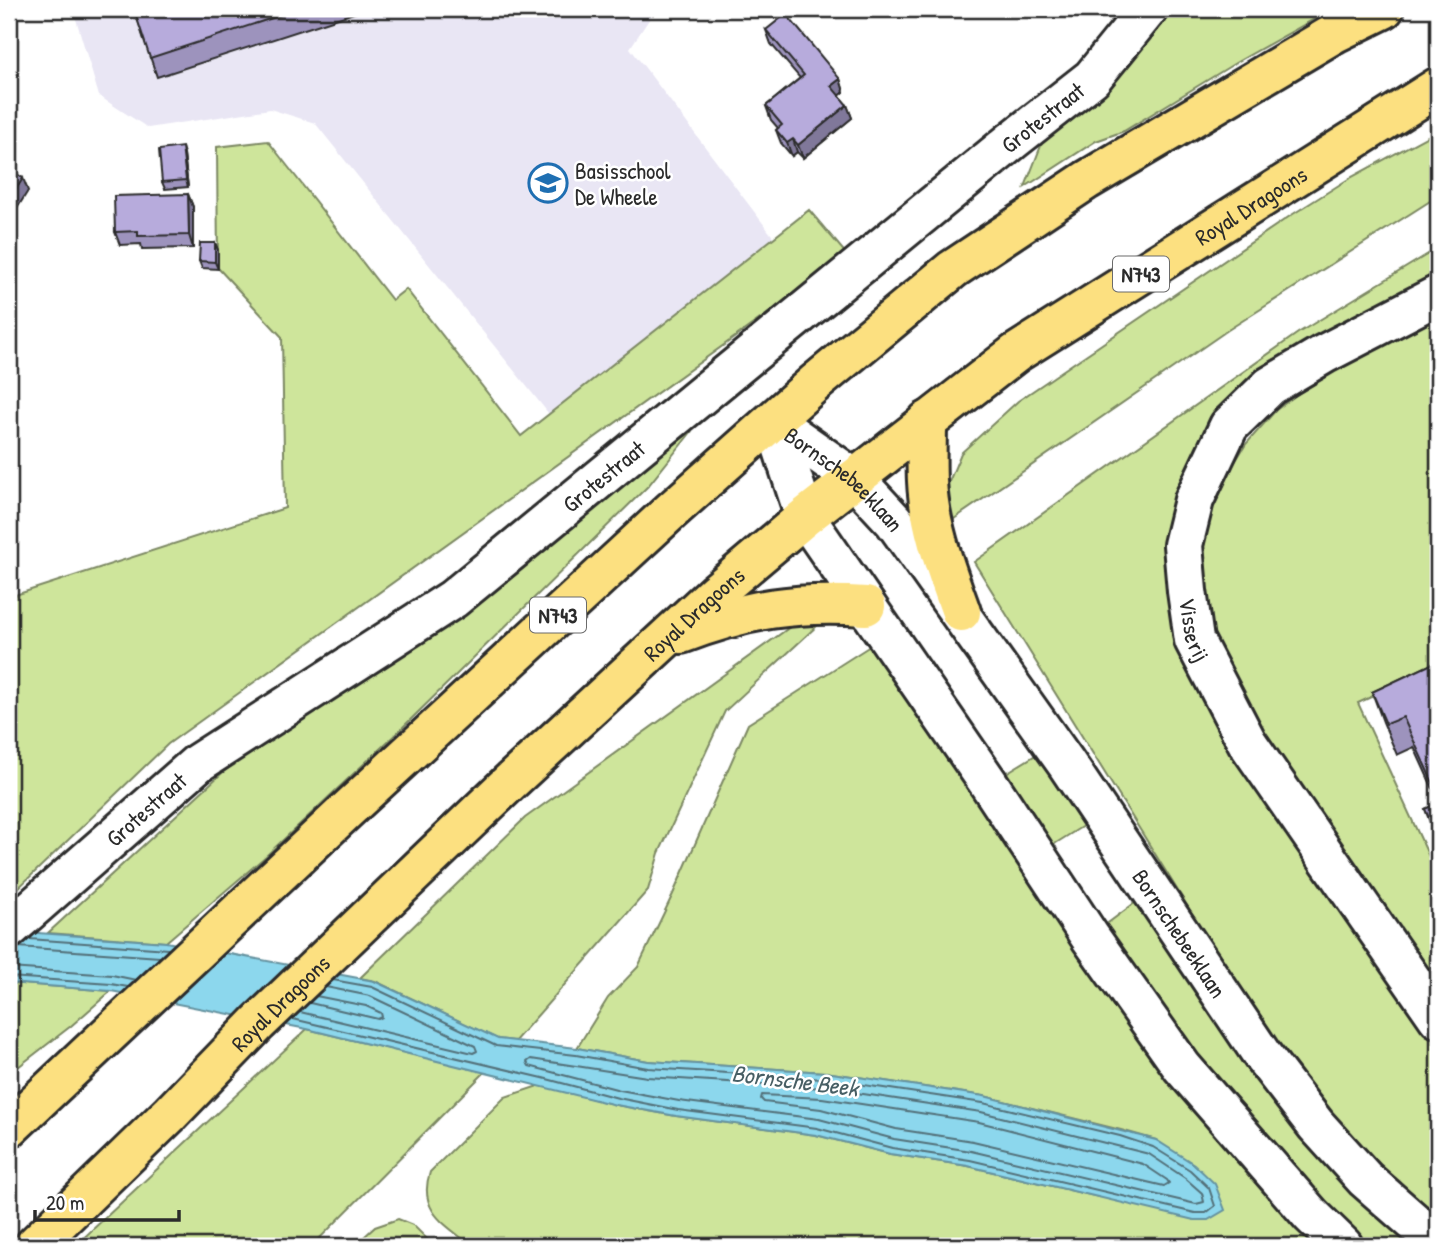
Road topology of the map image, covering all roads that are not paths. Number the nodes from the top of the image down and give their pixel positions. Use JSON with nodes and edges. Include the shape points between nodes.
{"nodes":[{"id":1,"x":1148,"y":9,"type":"edge"},
{"id":2,"x":1384,"y":9,"type":"edge"},
{"id":3,"x":1438,"y":87,"type":"edge"},
{"id":4,"x":1438,"y":295,"type":"edge"},
{"id":5,"x":927,"y":421,"type":"junction"},
{"id":6,"x":774,"y":422,"type":"junction"},
{"id":7,"x":855,"y":479,"type":"junction"},
{"id":8,"x":805,"y":517,"type":"junction"},
{"id":9,"x":866,"y":606,"type":"junction"},
{"id":10,"x":961,"y":612,"type":"junction"},
{"id":11,"x":663,"y":641,"type":"junction"},
{"id":12,"x":19,"y":919,"type":"edge"},
{"id":13,"x":1438,"y":1018,"type":"edge"},
{"id":14,"x":9,"y":1128,"type":"edge"},
{"id":15,"x":1438,"y":1243,"type":"edge"},
{"id":16,"x":34,"y":1246,"type":"edge"},
{"id":17,"x":1343,"y":1246,"type":"edge"}],
"edges":[{"from":1,"to":12,"type":"street","name":"Grotestraat","via":[[1092,78],[453,599],[198,763]]},
{"from":2,"to":6,"type":"main road","number":"N743","via":[[1335,33],[1087,180],[953,269]]},
{"from":3,"to":5,"type":"main road","name":"Royal Dragoons","number":"N743","via":[[1016,353]]},
{"from":4,"to":13,"type":"street","name":"Visserij","via":[[1270,386],[1229,426],[1195,500],[1183,545],[1194,640],[1247,742]]},
{"from":5,"to":7,"type":"main road","name":"Royal Dragoons","number":"N743"},
{"from":5,"to":10,"type":"main road","via":[[930,502],[939,549]]},
{"from":6,"to":7,"type":"street","name":"Bornschebeeklaan"},
{"from":6,"to":8,"type":"street","name":"Bornschebeeklaan"},
{"from":6,"to":14,"type":"main road","number":"N743","via":[[671,511]]},
{"from":7,"to":8,"type":"main road","name":"Royal Dragoons","number":"N743"},
{"from":7,"to":10,"type":"street","name":"Bornschebeeklaan","via":[[894,521]]},
{"from":8,"to":9,"type":"street","name":"Bornschebeeklaan"},
{"from":8,"to":11,"type":"main road","name":"Royal Dragoons","number":"N743"},
{"from":9,"to":11,"type":"main road","via":[[787,605],[723,618]]},
{"from":9,"to":17,"type":"street","name":"Bornschebeeklaan","via":[[1182,1068]]},
{"from":10,"to":15,"type":"street","name":"Bornschebeeklaan","via":[[1262,1055],[1365,1179]]},
{"from":11,"to":16,"type":"main road","name":"Royal Dragoons","number":"N743","via":[[258,1023]]}]}
